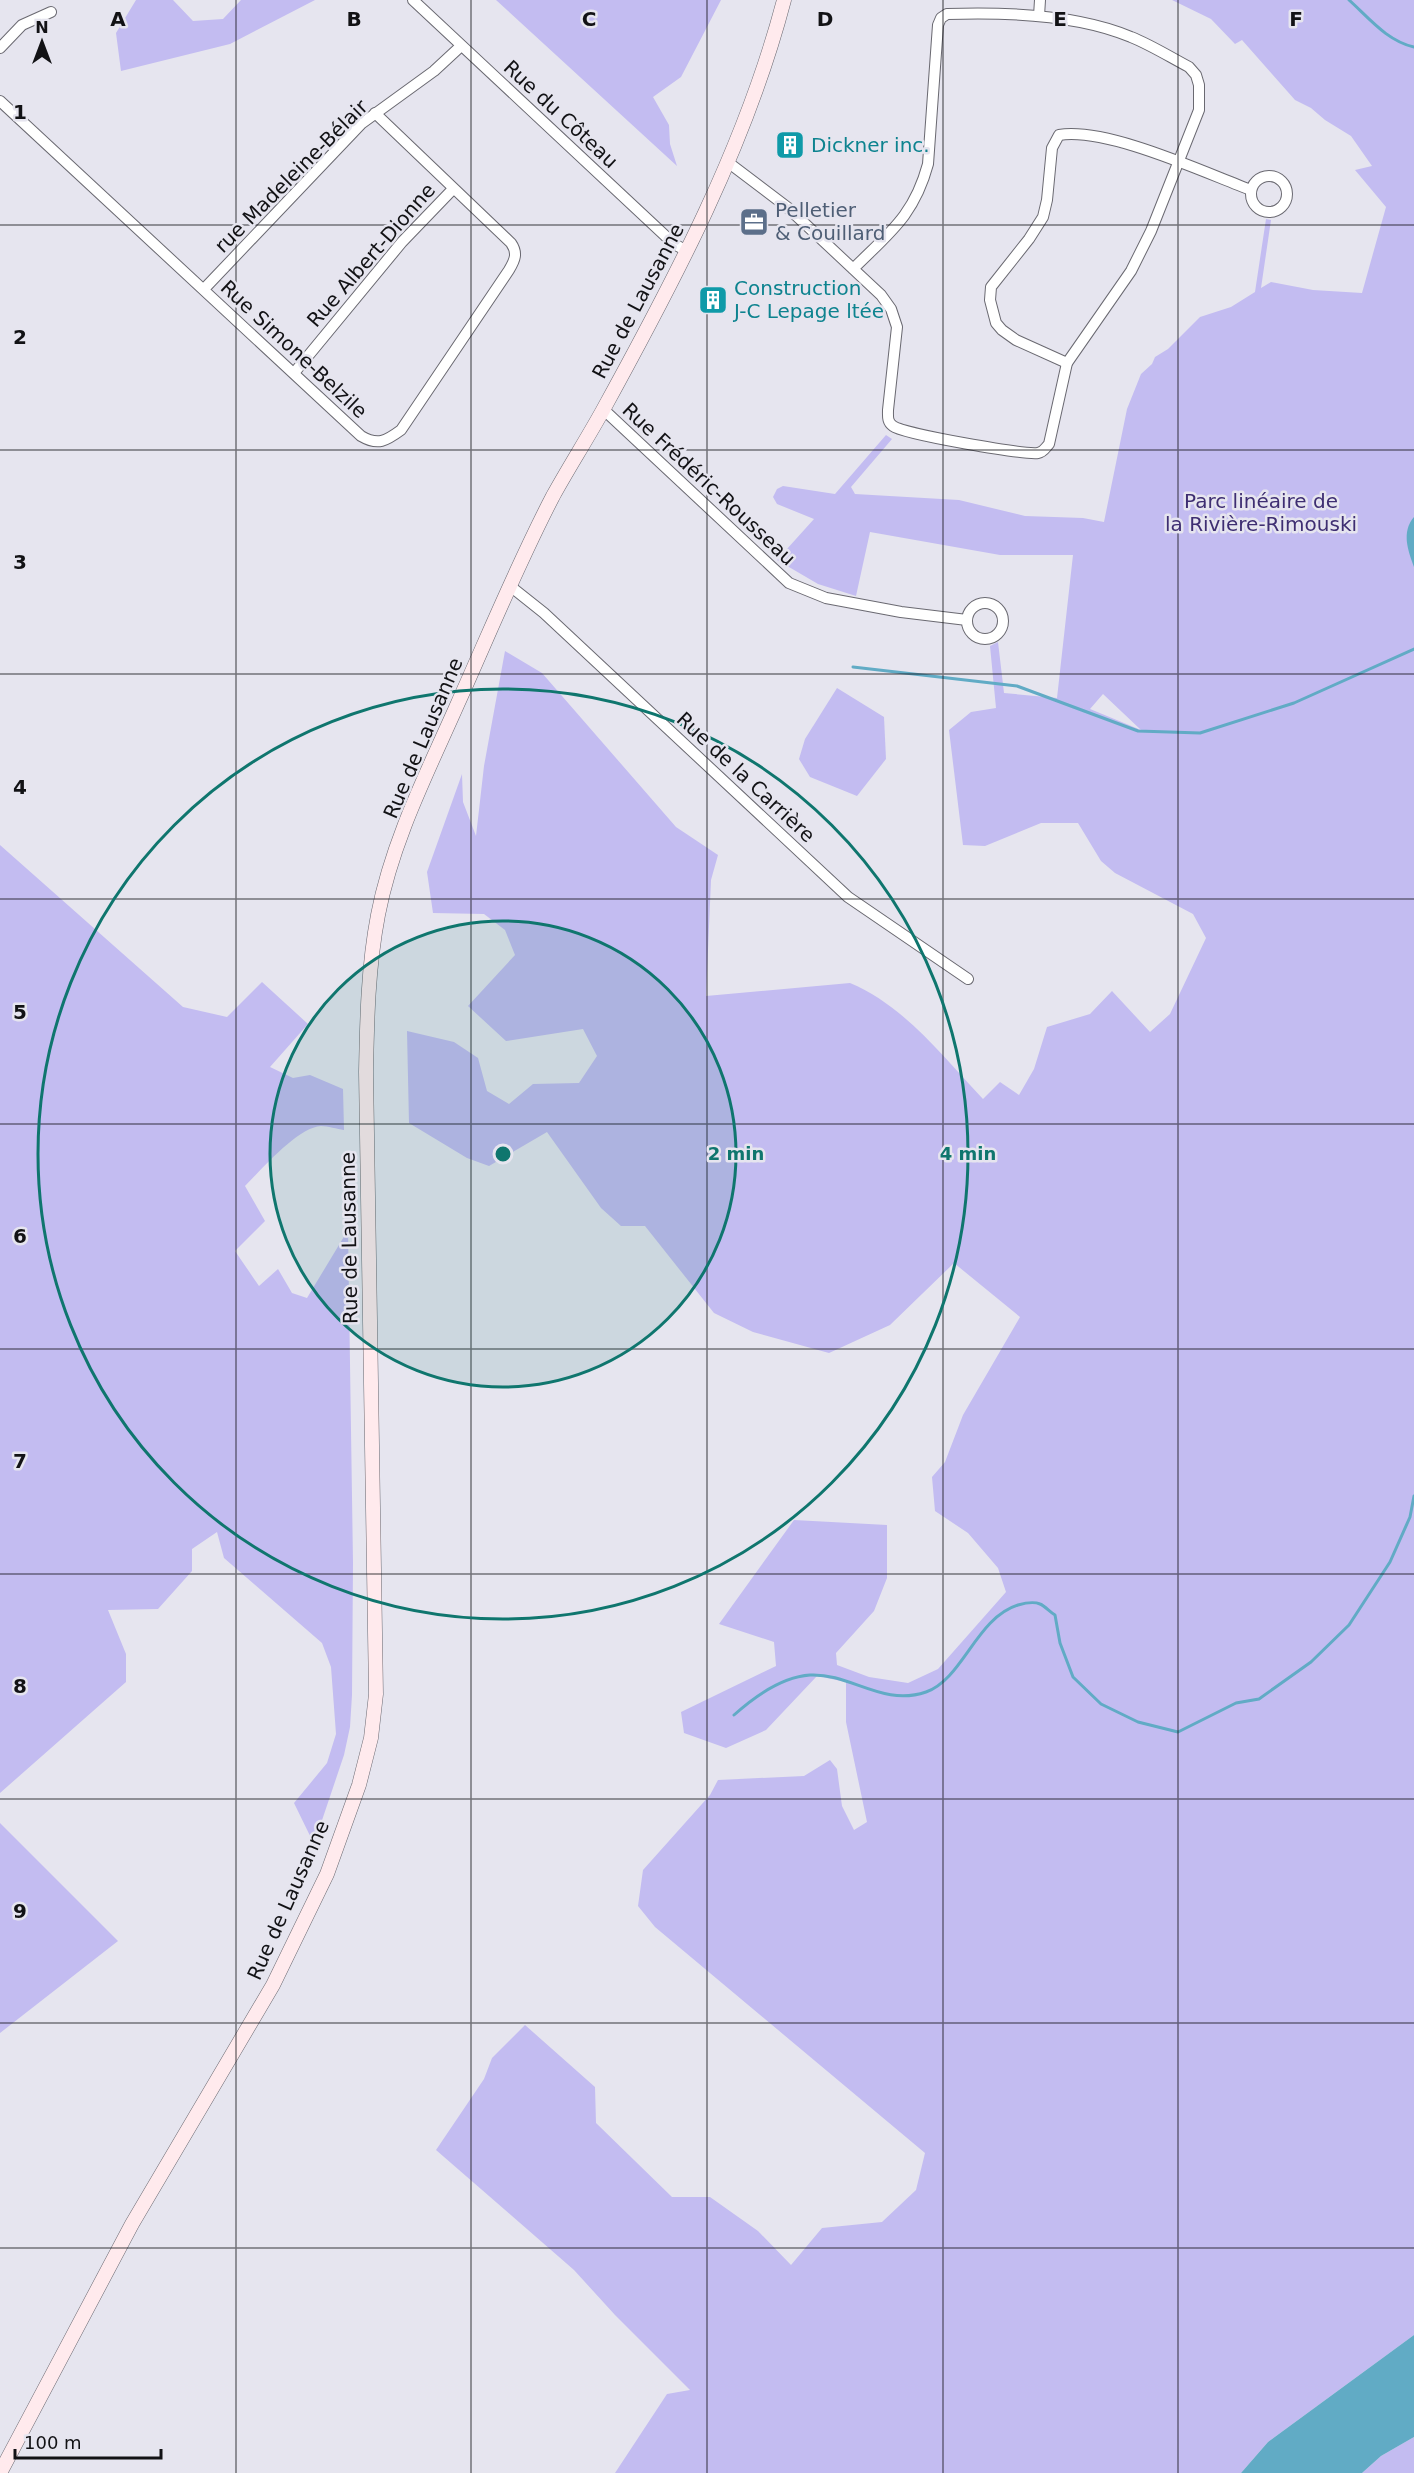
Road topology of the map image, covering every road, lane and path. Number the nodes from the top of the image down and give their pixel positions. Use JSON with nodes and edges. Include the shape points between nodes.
{"nodes":[{"id":1,"x":413,"y":0,"type":"edge"},
{"id":2,"x":784,"y":0,"type":"edge"},
{"id":3,"x":1040,"y":0,"type":"edge"},
{"id":4,"x":51,"y":12,"type":"dead end"},
{"id":5,"x":1039,"y":16,"type":"junction"},
{"id":6,"x":461,"y":46,"type":"junction"},
{"id":7,"x":0,"y":48,"type":"edge"},
{"id":8,"x":0,"y":101,"type":"edge"},
{"id":9,"x":375,"y":113,"type":"junction"},
{"id":10,"x":729,"y":163,"type":"junction"},
{"id":11,"x":1178,"y":163,"type":"junction"},
{"id":12,"x":453,"y":189,"type":"junction"},
{"id":13,"x":1251,"y":190,"type":"dead end"},
{"id":14,"x":687,"y":250,"type":"junction"},
{"id":15,"x":853,"y":269,"type":"junction"},
{"id":16,"x":204,"y":289,"type":"junction"},
{"id":17,"x":1067,"y":363,"type":"junction"},
{"id":18,"x":294,"y":373,"type":"junction"},
{"id":19,"x":603,"y":409,"type":"junction"},
{"id":20,"x":510,"y":586,"type":"junction"},
{"id":21,"x":967,"y":620,"type":"dead end"},
{"id":22,"x":968,"y":979,"type":"dead end"},
{"id":23,"x":0,"y":2473,"type":"edge"}],
"edges":[{"from":1,"to":6,"type":"street","name":"Rue du Côteau"},
{"from":2,"to":10,"type":"street","name":"Rue de Lausanne","via":[[771,48]]},
{"from":3,"to":5,"type":"street"},
{"from":4,"to":7,"type":"street","via":[[22,25]]},
{"from":5,"to":11,"type":"street","via":[[1095,25],[1130,36],[1189,67],[1199,85],[1199,110]]},
{"from":5,"to":15,"type":"street","via":[[971,13],[941,18],[928,164],[922,187],[900,222]]},
{"from":6,"to":9,"type":"street","name":"rue Madeleine-Bélair","via":[[434,71]]},
{"from":6,"to":14,"type":"street","name":"Rue du Côteau","via":[[674,244]]},
{"from":8,"to":16,"type":"street","name":"Rue Simone-Belzile"},
{"from":9,"to":12,"type":"street","name":"Rue Simone-Belzile"},
{"from":9,"to":16,"type":"street","name":"rue Madeleine-Bélair"},
{"from":10,"to":14,"type":"street","name":"Rue de Lausanne"},
{"from":10,"to":15,"type":"street","via":[[788,207]]},
{"from":11,"to":13,"type":"street"},
{"from":11,"to":17,"type":"street","via":[[1131,271]]},
{"from":11,"to":17,"type":"street","via":[[1088,134],[1059,135],[1056,140],[1043,217],[991,287],[990,300],[1002,330]]},
{"from":12,"to":18,"type":"street","name":"Rue Albert-Dionne","via":[[402,242]]},
{"from":12,"to":18,"type":"street","name":"Rue Simone-Belzile","via":[[511,243],[515,259],[400,430],[388,440],[372,442]]},
{"from":14,"to":19,"type":"street","name":"Rue de Lausanne"},
{"from":15,"to":17,"type":"street","via":[[886,302],[897,327],[888,410],[891,426],[1016,451],[1043,451],[1049,444]]},
{"from":16,"to":18,"type":"street","name":"Rue Simone-Belzile"},
{"from":19,"to":20,"type":"street","name":"Rue de Lausanne","via":[[553,497]]},
{"from":19,"to":21,"type":"street","name":"Rue Frédéric-Rousseau","via":[[789,583],[826,598]]},
{"from":20,"to":22,"type":"street","name":"Rue de la Carrière","via":[[544,613],[848,897]]},
{"from":20,"to":23,"type":"street","name":"Rue de Lausanne","via":[[396,850],[378,914],[367,993],[376,1694],[371,1738],[327,1874],[273,1984],[132,2224]]}]}
